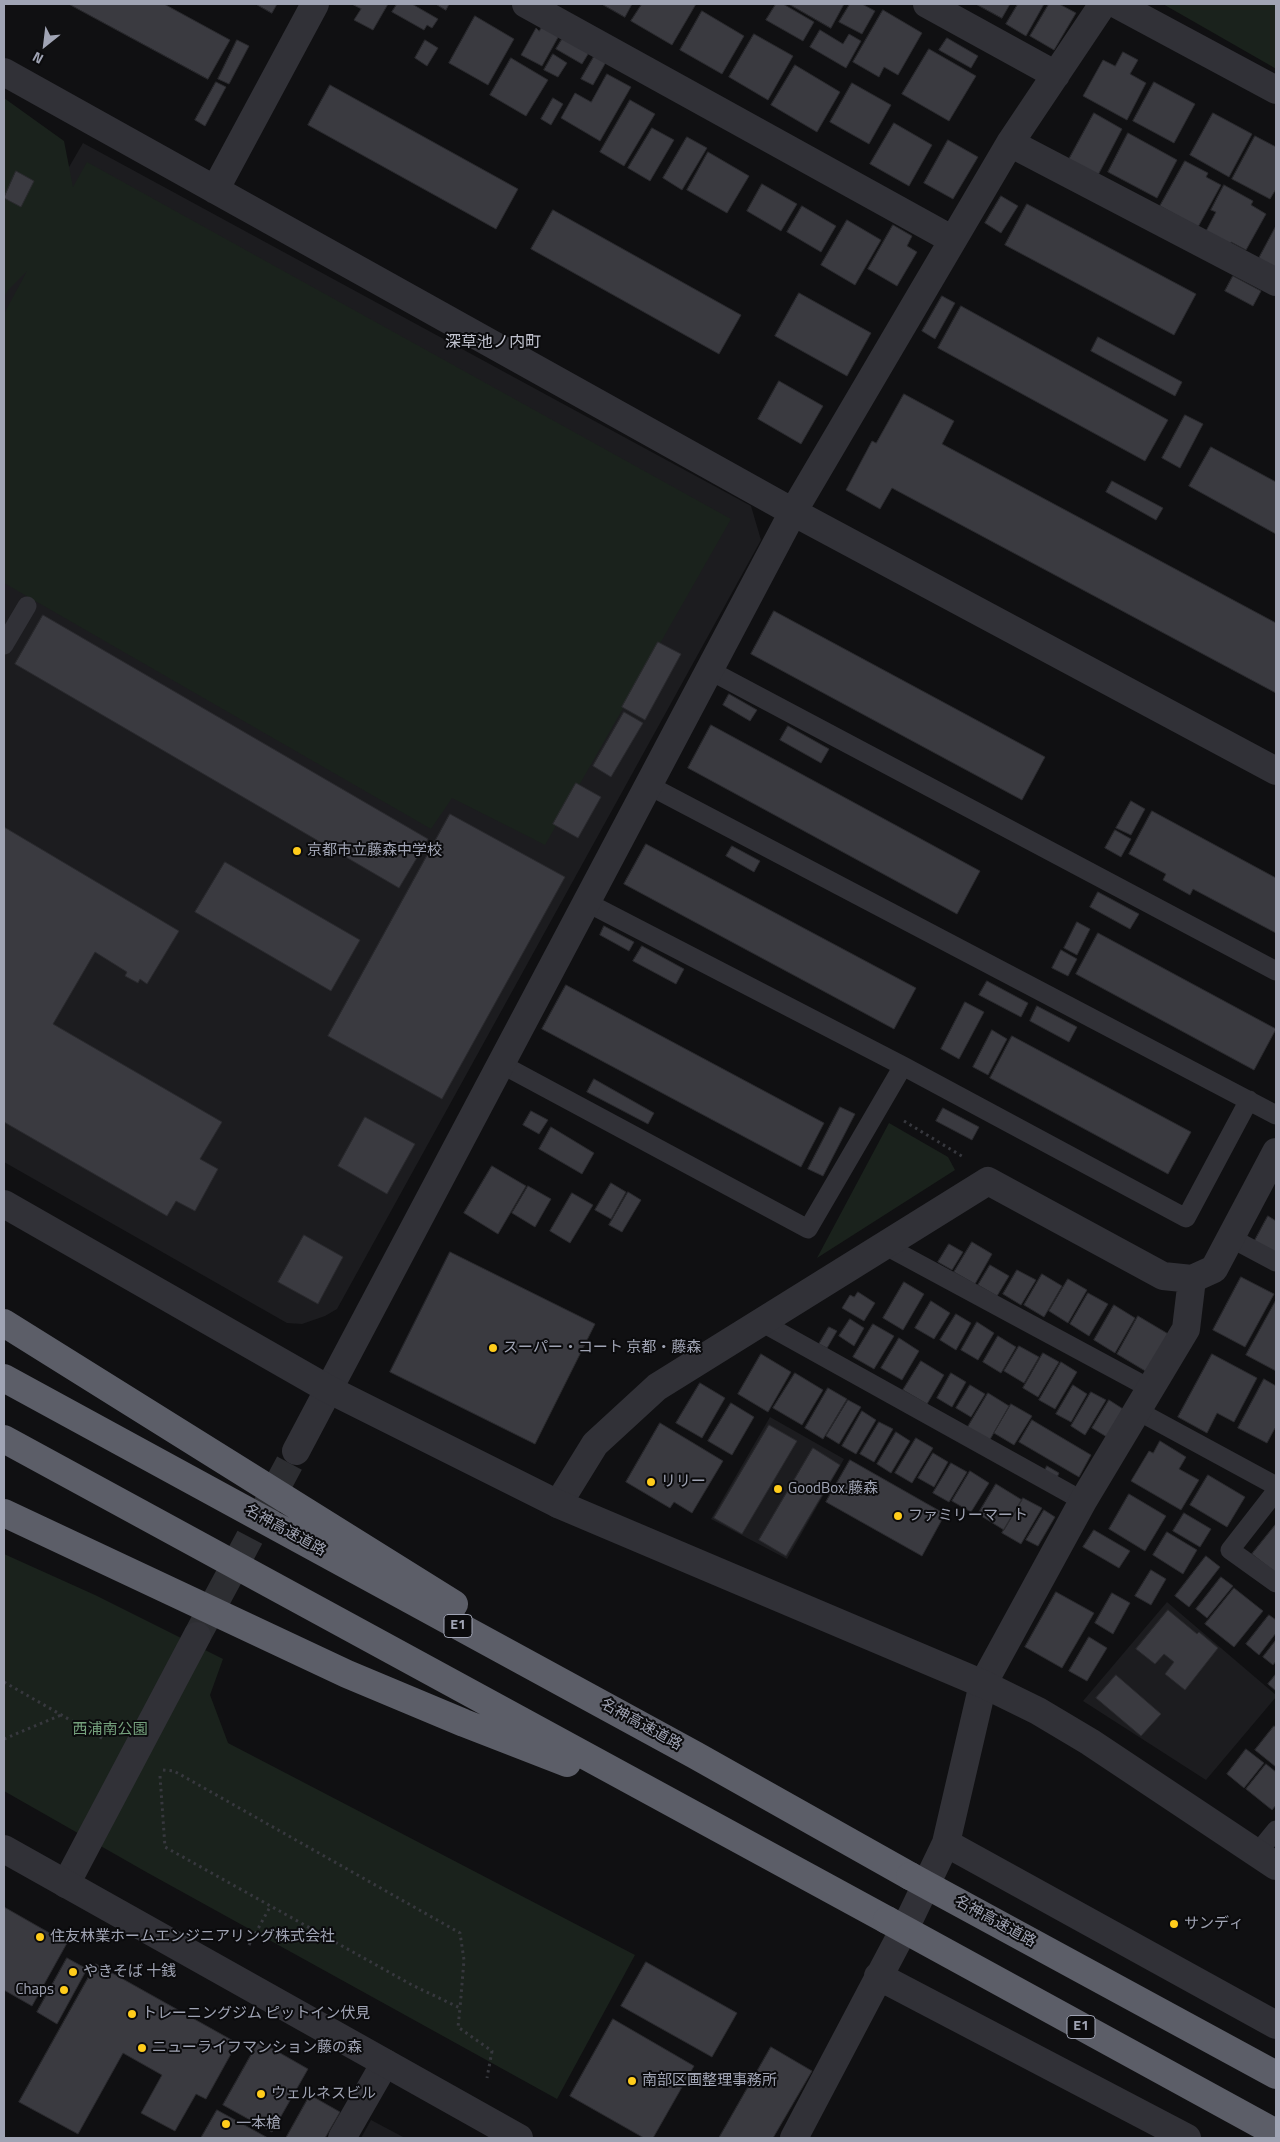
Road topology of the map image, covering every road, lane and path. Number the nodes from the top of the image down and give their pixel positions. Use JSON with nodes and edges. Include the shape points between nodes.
{"nodes":[{"id":1,"x":315,"y":4,"type":"edge"},
{"id":2,"x":526,"y":4,"type":"edge"},
{"id":3,"x":927,"y":4,"type":"edge"},
{"id":4,"x":1103,"y":4,"type":"edge"},
{"id":5,"x":1116,"y":4,"type":"edge"},
{"id":6,"x":4,"y":72,"type":"edge"},
{"id":7,"x":1056,"y":75,"type":"junction"},
{"id":8,"x":1276,"y":90,"type":"edge"},
{"id":9,"x":1010,"y":143,"type":"junction"},
{"id":10,"x":215,"y":190,"type":"junction"},
{"id":11,"x":952,"y":240,"type":"junction"},
{"id":12,"x":1276,"y":282,"type":"edge"},
{"id":13,"x":793,"y":512,"type":"junction"},
{"id":14,"x":27,"y":606,"type":"dead end"},
{"id":15,"x":4,"y":644,"type":"edge"},
{"id":16,"x":710,"y":670,"type":"junction"},
{"id":17,"x":1276,"y":771,"type":"edge"},
{"id":18,"x":648,"y":785,"type":"junction"},
{"id":19,"x":586,"y":902,"type":"junction"},
{"id":20,"x":1276,"y":971,"type":"edge"},
{"id":21,"x":501,"y":1064,"type":"junction"},
{"id":22,"x":903,"y":1066,"type":"junction"},
{"id":23,"x":1249,"y":1100,"type":"junction"},
{"id":24,"x":879,"y":1105,"type":"junction"},
{"id":25,"x":1276,"y":1115,"type":"edge"},
{"id":26,"x":1276,"y":1152,"type":"edge"},
{"id":27,"x":988,"y":1181,"type":"junction"},
{"id":28,"x":4,"y":1204,"type":"edge"},
{"id":29,"x":1231,"y":1238,"type":"junction"},
{"id":30,"x":884,"y":1245,"type":"junction"},
{"id":31,"x":1276,"y":1262,"type":"edge"},
{"id":32,"x":1192,"y":1279,"type":"junction"},
{"id":33,"x":761,"y":1322,"type":"junction"},
{"id":34,"x":4,"y":1323,"type":"edge"},
{"id":35,"x":4,"y":1378,"type":"edge"},
{"id":36,"x":328,"y":1389,"type":"junction"},
{"id":37,"x":1144,"y":1400,"type":"junction"},
{"id":38,"x":4,"y":1439,"type":"edge"},
{"id":39,"x":296,"y":1451,"type":"tunnel mouth"},
{"id":40,"x":1276,"y":1486,"type":"edge"},
{"id":41,"x":1276,"y":1491,"type":"edge"},
{"id":42,"x":1082,"y":1501,"type":"junction"},
{"id":43,"x":558,"y":1504,"type":"junction"},
{"id":44,"x":4,"y":1513,"type":"edge"},
{"id":45,"x":1276,"y":1583,"type":"edge"},
{"id":46,"x":197,"y":1636,"type":"tunnel mouth"},
{"id":47,"x":4,"y":1682,"type":"edge"},
{"id":48,"x":983,"y":1684,"type":"junction"},
{"id":49,"x":62,"y":1715,"type":"junction"},
{"id":50,"x":4,"y":1739,"type":"edge"},
{"id":51,"x":695,"y":1755,"type":"junction"},
{"id":52,"x":134,"y":1757,"type":"junction"},
{"id":53,"x":671,"y":1804,"type":"junction"},
{"id":54,"x":1276,"y":1830,"type":"edge"},
{"id":55,"x":946,"y":1843,"type":"junction"},
{"id":56,"x":4,"y":1848,"type":"edge"},
{"id":57,"x":1267,"y":1859,"type":"edge"},
{"id":58,"x":66,"y":1884,"type":"junction"},
{"id":59,"x":270,"y":1907,"type":"junction"},
{"id":60,"x":249,"y":1945,"type":"dead end"},
{"id":61,"x":878,"y":1976,"type":"junction"},
{"id":62,"x":460,"y":2008,"type":"junction"},
{"id":63,"x":1276,"y":2025,"type":"edge"},
{"id":64,"x":385,"y":2063,"type":"junction"},
{"id":65,"x":1276,"y":2075,"type":"edge"},
{"id":66,"x":487,"y":2078,"type":"dead end"},
{"id":67,"x":1276,"y":2133,"type":"edge"},
{"id":68,"x":342,"y":2138,"type":"edge"},
{"id":69,"x":519,"y":2138,"type":"edge"},
{"id":70,"x":794,"y":2138,"type":"edge"},
{"id":71,"x":1187,"y":2138,"type":"edge"}],
"edges":[{"from":1,"to":10,"type":"street"},
{"from":2,"to":11,"type":"street"},
{"from":3,"to":7,"type":"street"},
{"from":4,"to":7,"type":"street"},
{"from":5,"to":8,"type":"street"},
{"from":6,"to":10,"type":"street"},
{"from":7,"to":9,"type":"street"},
{"from":9,"to":11,"type":"street"},
{"from":9,"to":12,"type":"street"},
{"from":10,"to":13,"type":"street"},
{"from":11,"to":13,"type":"street"},
{"from":13,"to":16,"type":"street"},
{"from":13,"to":17,"type":"street"},
{"from":14,"to":15,"type":"lane"},
{"from":16,"to":18,"type":"street"},
{"from":16,"to":20,"type":"lane"},
{"from":18,"to":19,"type":"street"},
{"from":18,"to":23,"type":"lane"},
{"from":19,"to":21,"type":"street"},
{"from":19,"to":22,"type":"lane"},
{"from":21,"to":24,"type":"lane","via":[[808,1229]]},
{"from":21,"to":36,"type":"street"},
{"from":22,"to":23,"type":"lane","via":[[1186,1218]]},
{"from":22,"to":24,"type":"lane"},
{"from":23,"to":25,"type":"lane"},
{"from":24,"to":27,"type":"path","via":[[967,1159]]},
{"from":26,"to":29,"type":"street"},
{"from":27,"to":30,"type":"street"},
{"from":27,"to":32,"type":"street","via":[[1163,1276]]},
{"from":28,"to":36,"type":"street"},
{"from":29,"to":31,"type":"lane"},
{"from":29,"to":32,"type":"street","via":[[1214,1269]]},
{"from":30,"to":33,"type":"street"},
{"from":30,"to":37,"type":"lane"},
{"from":32,"to":37,"type":"street","via":[[1186,1329]]},
{"from":33,"to":42,"type":"lane"},
{"from":33,"to":43,"type":"street","via":[[657,1387],[595,1444]]},
{"from":34,"to":51,"type":"highway"},
{"from":35,"to":51,"type":"highway","name":"名神高速道路","number":"E1"},
{"from":36,"to":39,"type":"street"},
{"from":36,"to":43,"type":"street"},
{"from":37,"to":40,"type":"lane"},
{"from":37,"to":42,"type":"street"},
{"from":38,"to":53,"type":"highway","number":"E1"},
{"from":41,"to":45,"type":"lane","via":[[1230,1550]]},
{"from":42,"to":48,"type":"street"},
{"from":43,"to":48,"type":"street"},
{"from":44,"to":53,"type":"highway","via":[[347,1674]]},
{"from":46,"to":52,"type":"street"},
{"from":47,"to":49,"type":"path"},
{"from":48,"to":55,"type":"street"},
{"from":48,"to":57,"type":"street","via":[[1090,1742]]},
{"from":49,"to":50,"type":"path"},
{"from":49,"to":52,"type":"path"},
{"from":51,"to":65,"type":"highway","name":"名神高速道路","number":"E1","bridge":true},
{"from":52,"to":58,"type":"street"},
{"from":53,"to":67,"type":"highway","number":"E1","bridge":true},
{"from":54,"to":57,"type":"lane"},
{"from":55,"to":61,"type":"street"},
{"from":55,"to":63,"type":"street"},
{"from":56,"to":58,"type":"street"},
{"from":58,"to":64,"type":"street"},
{"from":59,"to":60,"type":"path"},
{"from":59,"to":62,"type":"path"},
{"from":59,"to":62,"type":"path","via":[[164,1847],[160,1769],[174,1771],[460,1933],[464,1960]]},
{"from":61,"to":70,"type":"street"},
{"from":61,"to":71,"type":"street"},
{"from":62,"to":66,"type":"path","via":[[458,2027],[492,2051]]},
{"from":64,"to":68,"type":"street"},
{"from":64,"to":69,"type":"street"}]}
